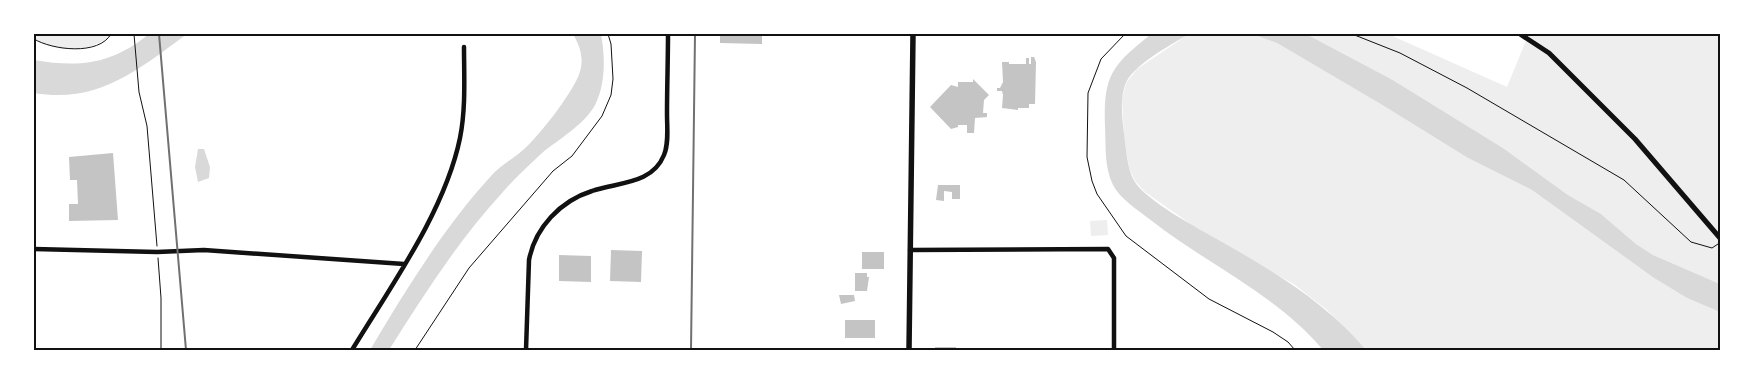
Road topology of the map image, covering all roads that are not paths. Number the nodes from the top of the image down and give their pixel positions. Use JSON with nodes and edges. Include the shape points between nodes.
{"nodes":[{"id":1,"x":668,"y":34,"type":"edge"},
{"id":2,"x":913,"y":34,"type":"edge"},
{"id":3,"x":1520,"y":34,"type":"edge"},
{"id":4,"x":464,"y":47,"type":"dead end"},
{"id":5,"x":1720,"y":238,"type":"edge"},
{"id":6,"x":34,"y":249,"type":"edge"},
{"id":7,"x":910,"y":250,"type":"junction"},
{"id":8,"x":404,"y":264,"type":"junction"},
{"id":9,"x":352,"y":350,"type":"edge"},
{"id":10,"x":526,"y":350,"type":"edge"},
{"id":11,"x":909,"y":350,"type":"edge"},
{"id":12,"x":1114,"y":350,"type":"edge"}],
"edges":[{"from":1,"to":10,"type":"street","via":[[666,146],[658,165],[646,176],[628,183],[583,194],[558,211],[541,228],[531,248],[527,280]]},
{"from":2,"to":7,"type":"main road"},
{"from":3,"to":5,"type":"street","via":[[1549,53],[1635,138]]},
{"from":4,"to":8,"type":"street","via":[[462,123],[456,155],[443,191]]},
{"from":6,"to":8,"type":"street","via":[[204,250]]},
{"from":7,"to":11,"type":"main road"},
{"from":7,"to":12,"type":"street","via":[[1111,251],[1114,258]]},
{"from":8,"to":9,"type":"street"}]}
